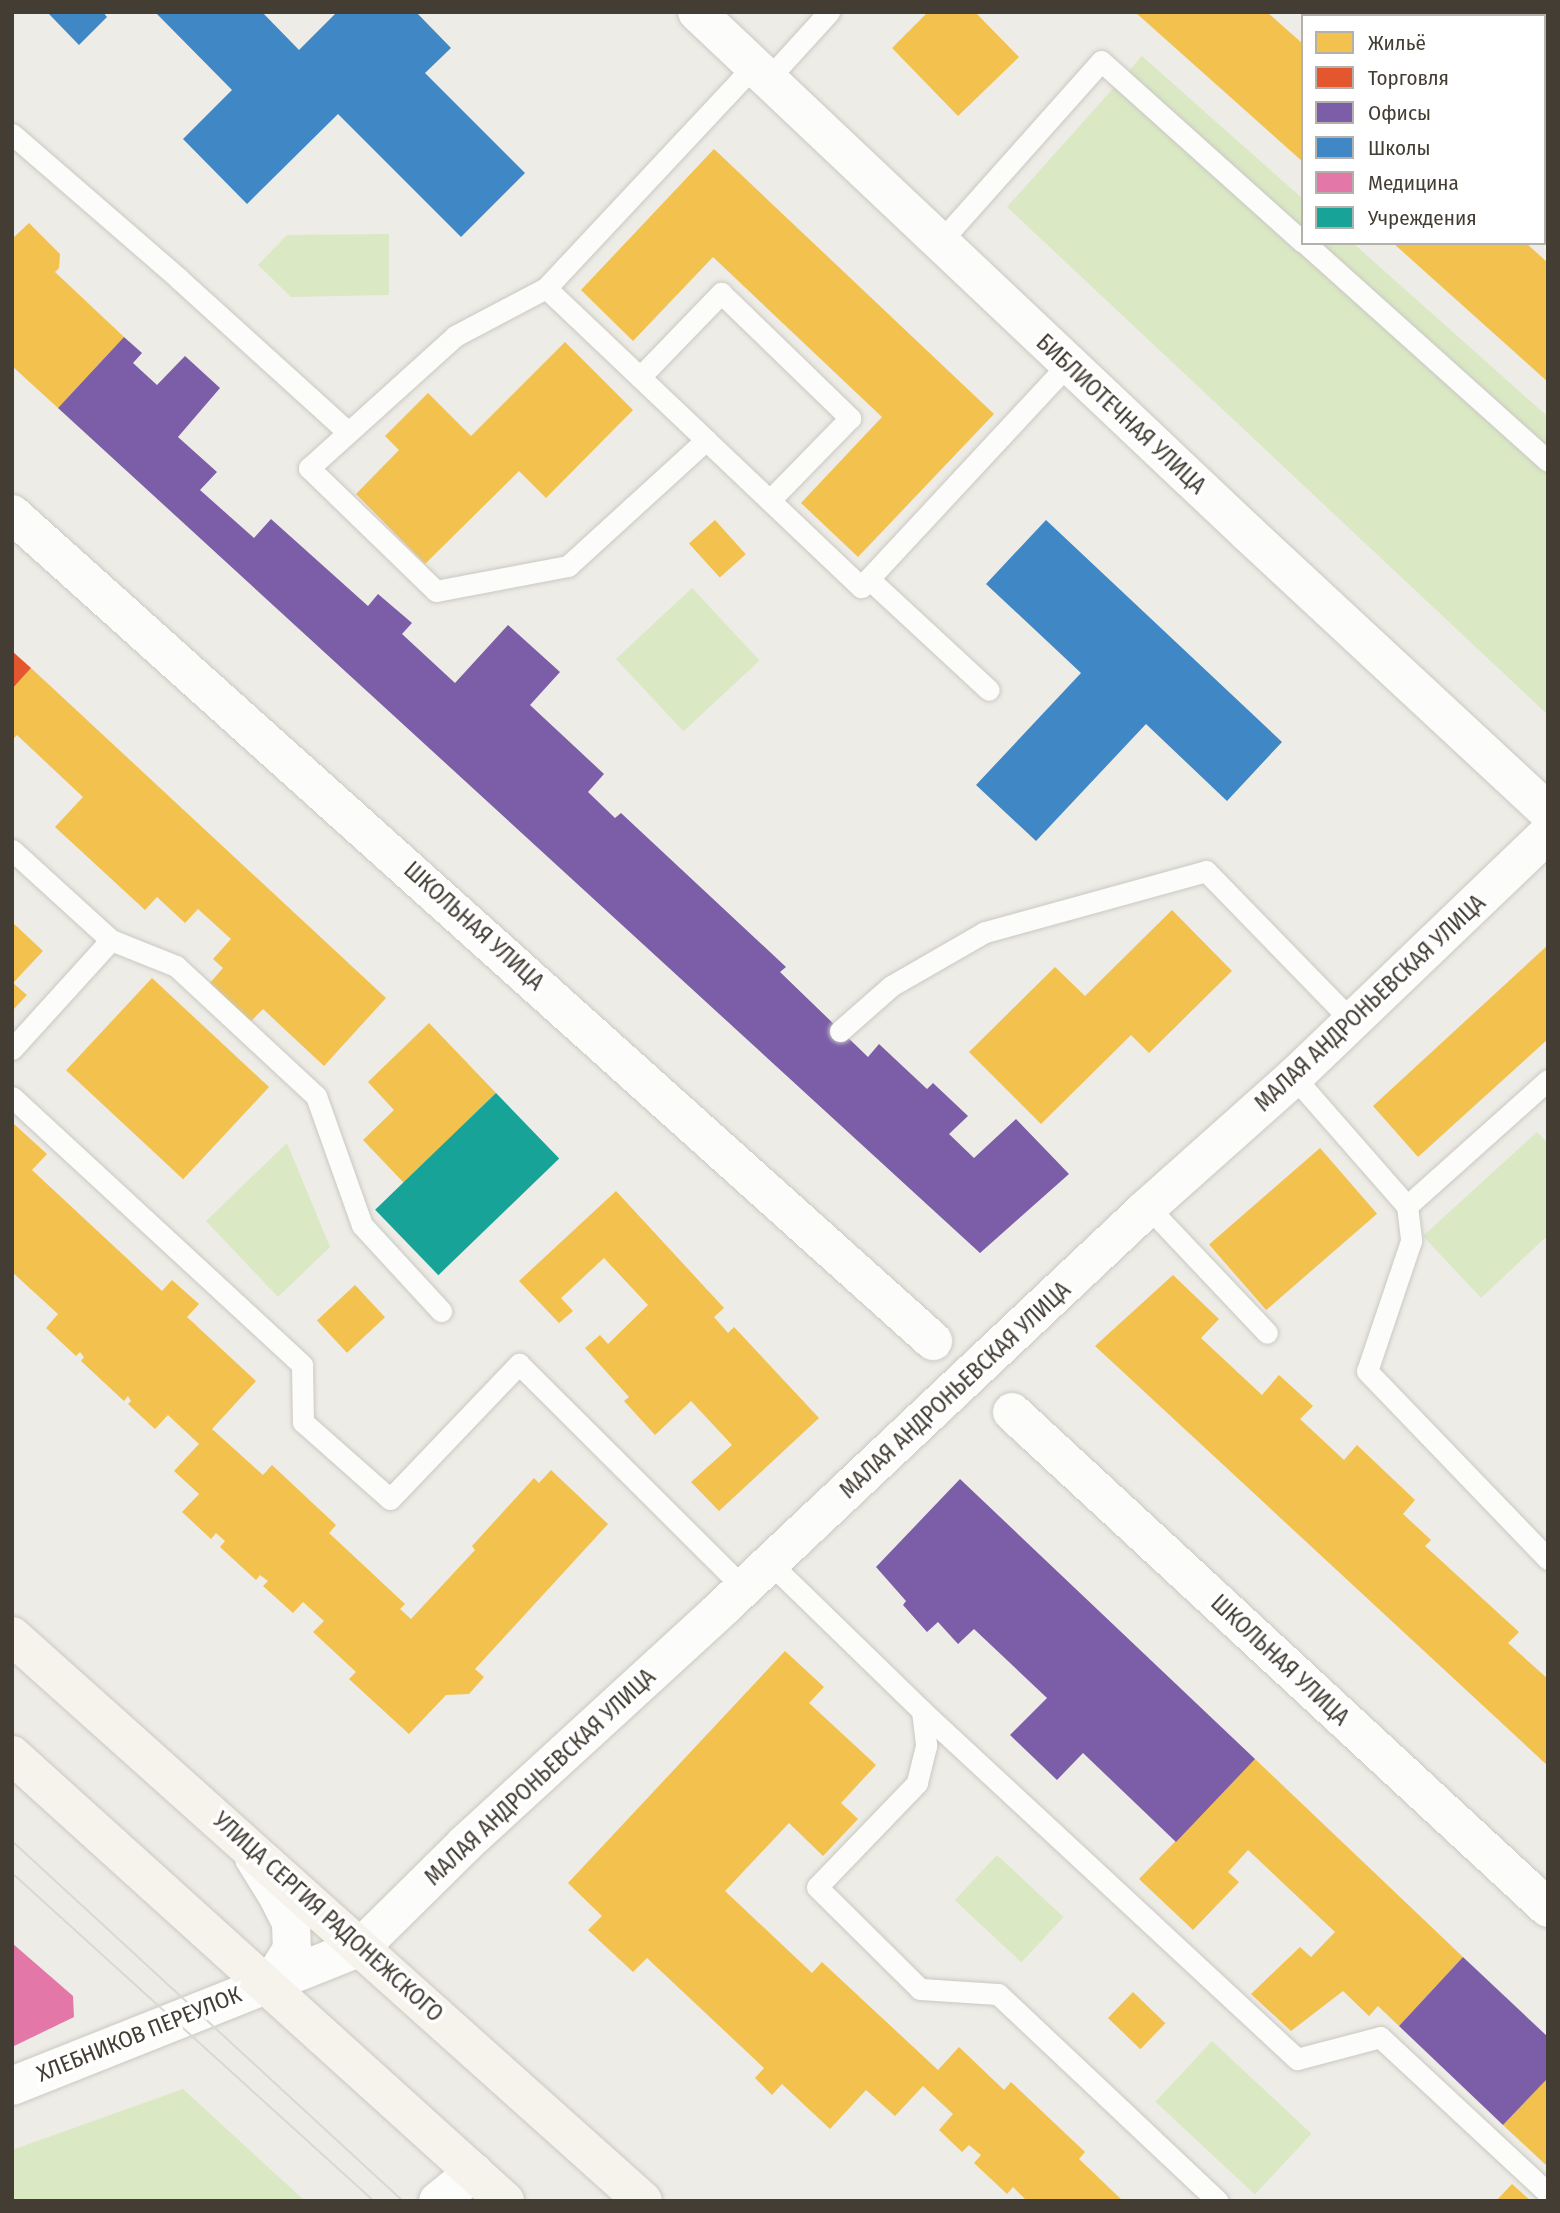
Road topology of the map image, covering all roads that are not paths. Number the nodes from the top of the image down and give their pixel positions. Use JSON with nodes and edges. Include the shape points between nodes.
{"nodes":[{"id":1,"x":697,"y":12,"type":"edge"},
{"id":2,"x":829,"y":12,"type":"edge"},
{"id":3,"x":761,"y":72,"type":"junction"},
{"id":4,"x":12,"y":134,"type":"edge"},
{"id":5,"x":1301,"y":239,"type":"edge"},
{"id":6,"x":940,"y":242,"type":"junction"},
{"id":7,"x":1307,"y":245,"type":"edge"},
{"id":8,"x":546,"y":288,"type":"junction"},
{"id":9,"x":1068,"y":364,"type":"junction"},
{"id":10,"x":640,"y":377,"type":"junction"},
{"id":11,"x":348,"y":432,"type":"junction"},
{"id":12,"x":706,"y":440,"type":"junction"},
{"id":13,"x":1548,"y":461,"type":"edge"},
{"id":14,"x":770,"y":500,"type":"junction"},
{"id":15,"x":12,"y":514,"type":"edge"},
{"id":16,"x":869,"y":579,"type":"junction"},
{"id":17,"x":989,"y":690,"type":"dead end"},
{"id":18,"x":1548,"y":811,"type":"edge"},
{"id":19,"x":1548,"y":833,"type":"edge"},
{"id":20,"x":12,"y":850,"type":"edge"},
{"id":21,"x":111,"y":940,"type":"junction"},
{"id":22,"x":1352,"y":1020,"type":"junction"},
{"id":23,"x":840,"y":1031,"type":"dead end"},
{"id":24,"x":12,"y":1049,"type":"edge"},
{"id":25,"x":1294,"y":1077,"type":"junction"},
{"id":26,"x":1548,"y":1080,"type":"edge"},
{"id":27,"x":12,"y":1097,"type":"edge"},
{"id":28,"x":1406,"y":1206,"type":"junction"},
{"id":29,"x":1148,"y":1207,"type":"junction"},
{"id":30,"x":441,"y":1311,"type":"dead end"},
{"id":31,"x":1267,"y":1333,"type":"dead end"},
{"id":32,"x":933,"y":1341,"type":"dead end"},
{"id":33,"x":1012,"y":1412,"type":"dead end"},
{"id":34,"x":1548,"y":1559,"type":"edge"},
{"id":35,"x":757,"y":1576,"type":"junction"},
{"id":36,"x":12,"y":1636,"type":"edge"},
{"id":37,"x":922,"y":1711,"type":"junction"},
{"id":38,"x":12,"y":1755,"type":"edge"},
{"id":39,"x":239,"y":1836,"type":"junction"},
{"id":40,"x":1548,"y":1908,"type":"edge"},
{"id":41,"x":361,"y":1947,"type":"junction"},
{"id":42,"x":265,"y":1983,"type":"junction"},
{"id":43,"x":12,"y":2086,"type":"edge"},
{"id":44,"x":474,"y":2172,"type":"junction"},
{"id":45,"x":1548,"y":2193,"type":"edge"},
{"id":46,"x":438,"y":2201,"type":"edge"},
{"id":47,"x":505,"y":2201,"type":"edge"},
{"id":48,"x":643,"y":2201,"type":"edge"},
{"id":49,"x":1218,"y":2201,"type":"edge"}],
"edges":[{"from":1,"to":3,"type":"street","name":"БИБЛИОТЕЧНАЯ УЛИЦА"},
{"from":2,"to":3,"type":"lane"},
{"from":3,"to":6,"type":"street","name":"БИБЛИОТЕЧНАЯ УЛИЦА"},
{"from":3,"to":8,"type":"lane"},
{"from":4,"to":11,"type":"lane"},
{"from":5,"to":6,"type":"lane","via":[[1101,61]]},
{"from":6,"to":9,"type":"street","name":"БИБЛИОТЕЧНАЯ УЛИЦА"},
{"from":7,"to":13,"type":"lane"},
{"from":8,"to":10,"type":"lane"},
{"from":8,"to":11,"type":"lane","via":[[456,336]]},
{"from":9,"to":16,"type":"lane"},
{"from":9,"to":18,"type":"street","name":"БИБЛИОТЕЧНАЯ УЛИЦА"},
{"from":10,"to":12,"type":"lane"},
{"from":10,"to":14,"type":"lane","via":[[720,293],[850,418]]},
{"from":11,"to":12,"type":"lane","via":[[309,468],[436,591],[568,566]]},
{"from":12,"to":14,"type":"lane"},
{"from":14,"to":16,"type":"lane","via":[[862,587]]},
{"from":15,"to":32,"type":"street","name":"ШКОЛЬНАЯ УЛИЦА"},
{"from":16,"to":17,"type":"lane"},
{"from":19,"to":22,"type":"street","name":"МАЛАЯ АНДРОНЬЕВСКАЯ УЛИЦА"},
{"from":20,"to":21,"type":"lane"},
{"from":21,"to":24,"type":"lane"},
{"from":21,"to":30,"type":"lane","via":[[176,966],[316,1096],[362,1226]]},
{"from":22,"to":23,"type":"lane","via":[[1206,871],[985,932],[891,986]]},
{"from":22,"to":25,"type":"street","name":"МАЛАЯ АНДРОНЬЕВСКАЯ УЛИЦА"},
{"from":25,"to":28,"type":"lane"},
{"from":25,"to":29,"type":"street","name":"МАЛАЯ АНДРОНЬЕВСКАЯ УЛИЦА"},
{"from":26,"to":28,"type":"lane"},
{"from":27,"to":35,"type":"lane","via":[[302,1365],[303,1422],[390,1499],[519,1364]]},
{"from":28,"to":34,"type":"lane","via":[[1411,1241],[1367,1371]]},
{"from":29,"to":31,"type":"lane"},
{"from":29,"to":35,"type":"street","name":"МАЛАЯ АНДРОНЬЕВСКАЯ УЛИЦА"},
{"from":33,"to":40,"type":"street","name":"ШКОЛЬНАЯ УЛИЦА"},
{"from":35,"to":37,"type":"lane"},
{"from":35,"to":41,"type":"street","name":"МАЛАЯ АНДРОНЬЕВСКАЯ УЛИЦА","via":[[465,1844]]},
{"from":36,"to":39,"type":"main road","name":"УЛИЦА СЕРГИЯ РАДОНЕЖСКОГО"},
{"from":37,"to":45,"type":"lane","via":[[1297,2059],[1380,2037]]},
{"from":37,"to":49,"type":"lane","via":[[926,1746],[917,1783],[817,1887],[920,1989],[998,1994]]},
{"from":38,"to":42,"type":"main road"},
{"from":39,"to":41,"type":"main road","name":"УЛИЦА СЕРГИЯ РАДОНЕЖСКОГО"},
{"from":39,"to":42,"type":"street","name":"ХЛЕБНИКОВ ПЕРЕУЛОК","via":[[291,1923],[292,1949]]},
{"from":41,"to":42,"type":"street","name":"ХЛЕБНИКОВ ПЕРЕУЛОК"},
{"from":41,"to":48,"type":"main road","name":"УЛИЦА СЕРГИЯ РАДОНЕЖСКОГО"},
{"from":42,"to":43,"type":"street","name":"ХЛЕБНИКОВ ПЕРЕУЛОК"},
{"from":42,"to":44,"type":"main road"},
{"from":44,"to":46,"type":"street"},
{"from":44,"to":47,"type":"main road"}]}
